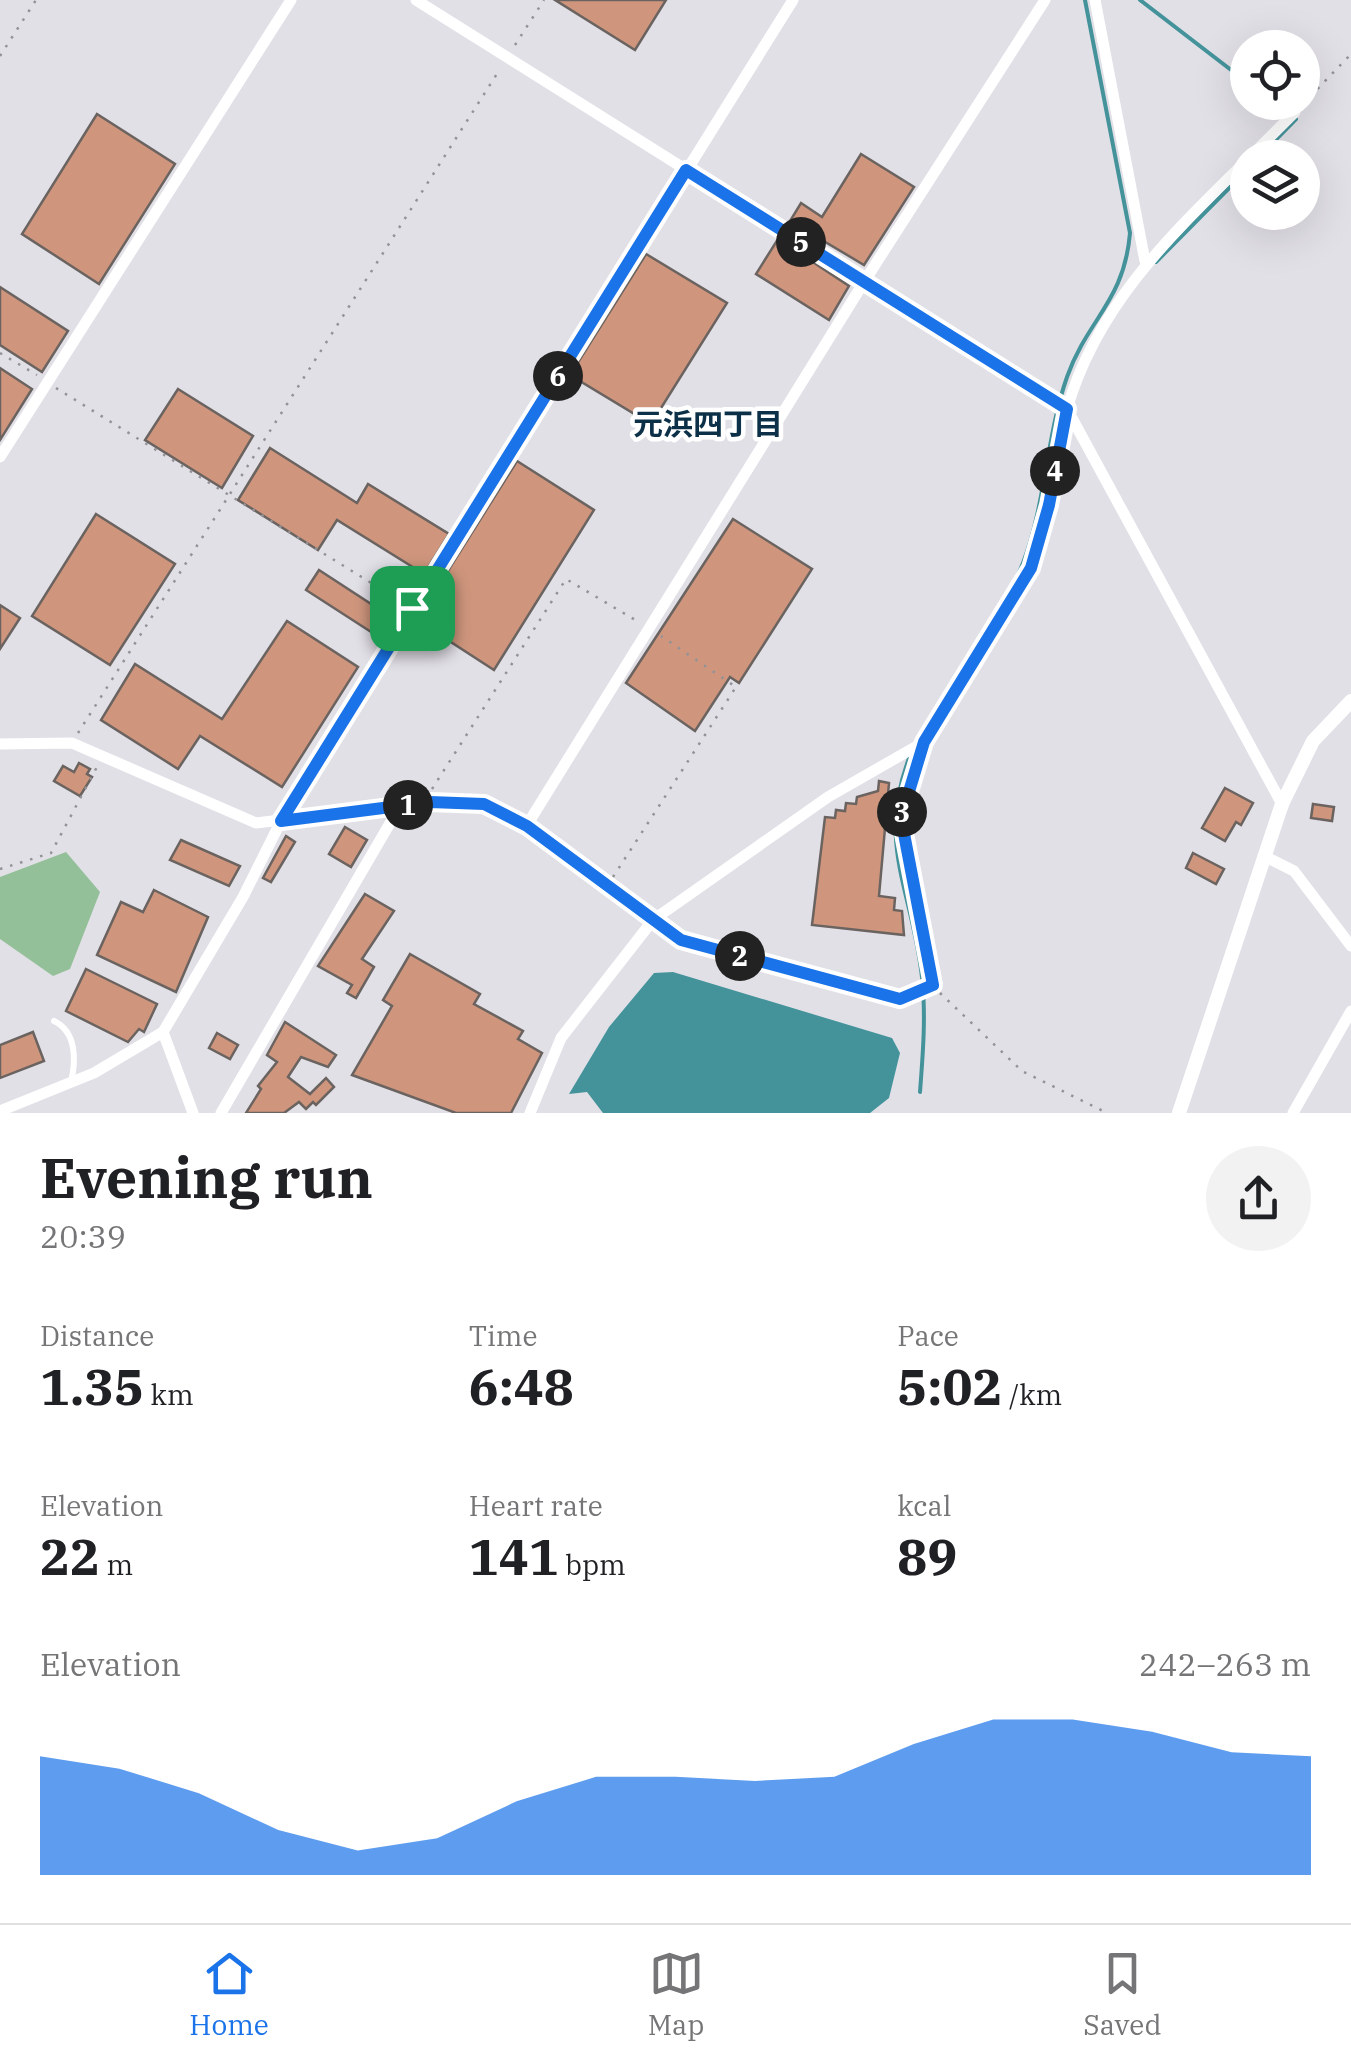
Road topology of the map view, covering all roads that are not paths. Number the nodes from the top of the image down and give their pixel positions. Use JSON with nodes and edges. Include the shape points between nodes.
{"nodes":[{"id":1,"x":291,"y":0,"type":"edge"},
{"id":2,"x":416,"y":0,"type":"edge"},
{"id":3,"x":793,"y":0,"type":"edge"},
{"id":4,"x":1045,"y":0,"type":"edge"},
{"id":5,"x":1096,"y":0,"type":"edge"},
{"id":6,"x":1287,"y":120,"type":"edge"},
{"id":7,"x":1266,"y":140,"type":"edge"},
{"id":8,"x":686,"y":170,"type":"junction"},
{"id":9,"x":1230,"y":176,"type":"edge"},
{"id":10,"x":1146,"y":261,"type":"junction"},
{"id":11,"x":864,"y":282,"type":"junction"},
{"id":12,"x":1062,"y":406,"type":"junction"},
{"id":13,"x":0,"y":457,"type":"edge"},
{"id":14,"x":1351,"y":701,"type":"edge"},
{"id":15,"x":924,"y":742,"type":"junction"},
{"id":16,"x":0,"y":744,"type":"edge"},
{"id":17,"x":400,"y":806,"type":"junction"},
{"id":18,"x":1283,"y":806,"type":"junction"},
{"id":19,"x":281,"y":821,"type":"junction"},
{"id":20,"x":527,"y":826,"type":"junction"},
{"id":21,"x":1266,"y":857,"type":"junction"},
{"id":22,"x":653,"y":920,"type":"junction"},
{"id":23,"x":1351,"y":946,"type":"edge"},
{"id":24,"x":1351,"y":1011,"type":"edge"},
{"id":25,"x":54,"y":1020,"type":"dead end"},
{"id":26,"x":164,"y":1032,"type":"junction"},
{"id":27,"x":71,"y":1084,"type":"junction"},
{"id":28,"x":0,"y":1111,"type":"edge"},
{"id":29,"x":193,"y":1113,"type":"edge"},
{"id":30,"x":222,"y":1113,"type":"edge"},
{"id":31,"x":530,"y":1113,"type":"edge"},
{"id":32,"x":1180,"y":1113,"type":"edge"},
{"id":33,"x":1293,"y":1113,"type":"edge"}],
"edges":[{"from":1,"to":13,"type":"street"},
{"from":2,"to":8,"type":"street"},
{"from":3,"to":8,"type":"street"},
{"from":4,"to":11,"type":"street"},
{"from":5,"to":10,"type":"street"},
{"from":6,"to":7,"type":"street"},
{"from":8,"to":11,"type":"street"},
{"from":8,"to":19,"type":"street"},
{"from":9,"to":10,"type":"street"},
{"from":10,"to":12,"type":"street"},
{"from":11,"to":12,"type":"street"},
{"from":11,"to":20,"type":"street"},
{"from":12,"to":15,"type":"street","via":[[1049,505],[1031,568]]},
{"from":12,"to":18,"type":"street"},
{"from":14,"to":18,"type":"street","via":[[1313,741]]},
{"from":15,"to":22,"type":"street","via":[[828,797]]},
{"from":15,"to":22,"type":"street","via":[[901,818],[933,985],[900,999],[681,940]]},
{"from":16,"to":19,"type":"street","via":[[72,743],[256,823]]},
{"from":17,"to":19,"type":"street"},
{"from":17,"to":20,"type":"street","via":[[484,804]]},
{"from":17,"to":30,"type":"street"},
{"from":18,"to":21,"type":"street"},
{"from":19,"to":26,"type":"street"},
{"from":20,"to":22,"type":"street"},
{"from":21,"to":23,"type":"street","via":[[1294,871]]},
{"from":21,"to":32,"type":"street"},
{"from":22,"to":31,"type":"street","via":[[562,1038]]},
{"from":24,"to":33,"type":"street"},
{"from":25,"to":27,"type":"lane","via":[[75,1052]]},
{"from":26,"to":27,"type":"street"},
{"from":26,"to":29,"type":"street"},
{"from":27,"to":28,"type":"street"}]}
